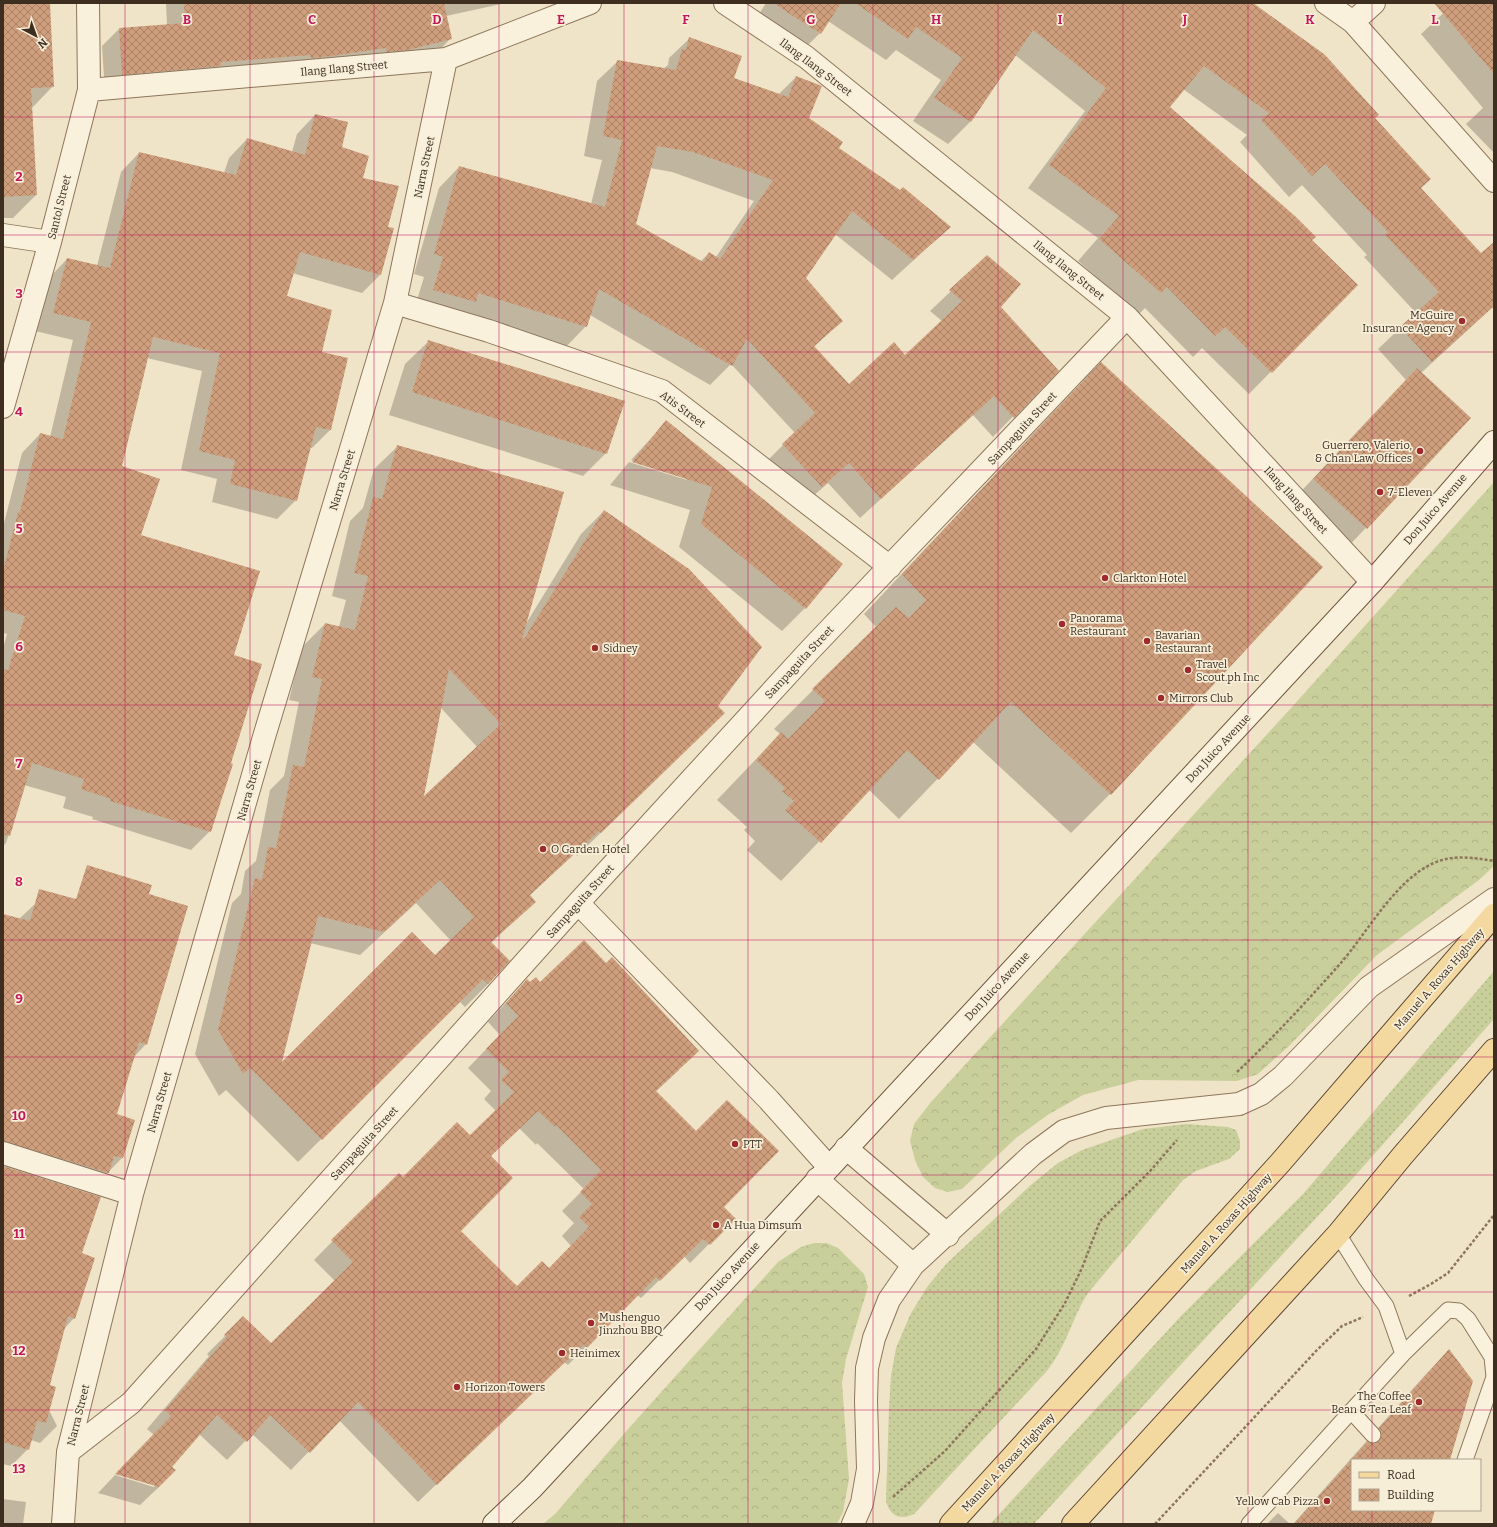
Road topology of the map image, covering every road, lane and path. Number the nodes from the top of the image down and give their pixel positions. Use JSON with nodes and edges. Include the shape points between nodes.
{"nodes":[{"id":1,"x":88,"y":3,"type":"edge"},
{"id":2,"x":590,"y":3,"type":"edge"},
{"id":3,"x":725,"y":3,"type":"edge"},
{"id":4,"x":1326,"y":3,"type":"edge"},
{"id":5,"x":1374,"y":3,"type":"edge"},
{"id":6,"x":1353,"y":22,"type":"junction"},
{"id":7,"x":446,"y":59,"type":"junction"},
{"id":8,"x":89,"y":90,"type":"junction"},
{"id":9,"x":1494,"y":180,"type":"edge"},
{"id":10,"x":3,"y":235,"type":"edge"},
{"id":11,"x":50,"y":242,"type":"junction"},
{"id":12,"x":395,"y":303,"type":"junction"},
{"id":13,"x":1127,"y":317,"type":"junction"},
{"id":14,"x":3,"y":407,"type":"edge"},
{"id":15,"x":1494,"y":442,"type":"edge"},
{"id":16,"x":890,"y":567,"type":"junction"},
{"id":17,"x":1372,"y":582,"type":"junction"},
{"id":18,"x":1494,"y":861,"type":"edge"},
{"id":19,"x":1494,"y":899,"type":"edge"},
{"id":20,"x":578,"y":903,"type":"junction"},
{"id":21,"x":1494,"y":915,"type":"edge"},
{"id":22,"x":1494,"y":1050,"type":"edge"},
{"id":23,"x":1204,"y":1108,"type":"junction"},
{"id":24,"x":846,"y":1148,"type":"junction"},
{"id":25,"x":3,"y":1153,"type":"edge"},
{"id":26,"x":822,"y":1173,"type":"junction"},
{"id":27,"x":132,"y":1194,"type":"junction"},
{"id":28,"x":1494,"y":1215,"type":"edge"},
{"id":29,"x":1338,"y":1234,"type":"junction"},
{"id":30,"x":948,"y":1235,"type":"junction"},
{"id":31,"x":913,"y":1265,"type":"junction"},
{"id":32,"x":1386,"y":1306,"type":"junction"},
{"id":33,"x":1403,"y":1354,"type":"junction"},
{"id":34,"x":1351,"y":1412,"type":"junction"},
{"id":35,"x":1373,"y":1435,"type":"dead end"},
{"id":36,"x":68,"y":1452,"type":"junction"},
{"id":37,"x":1465,"y":1459,"type":"edge"},
{"id":38,"x":890,"y":1499,"type":"dead end"},
{"id":39,"x":63,"y":1524,"type":"edge"},
{"id":40,"x":494,"y":1524,"type":"edge"},
{"id":41,"x":853,"y":1524,"type":"edge"},
{"id":42,"x":951,"y":1524,"type":"edge"},
{"id":43,"x":1073,"y":1524,"type":"edge"},
{"id":44,"x":1155,"y":1524,"type":"edge"},
{"id":45,"x":1249,"y":1524,"type":"edge"}],
"edges":[{"from":1,"to":8,"type":"street","name":"Santol Street"},
{"from":2,"to":7,"type":"street","name":"Ilang Ilang Street"},
{"from":3,"to":13,"type":"street","name":"Ilang Ilang Street","via":[[812,62]]},
{"from":4,"to":6,"type":"street"},
{"from":5,"to":6,"type":"street"},
{"from":6,"to":9,"type":"street"},
{"from":7,"to":8,"type":"street","name":"Ilang Ilang Street"},
{"from":7,"to":12,"type":"street","name":"Narra Street"},
{"from":8,"to":11,"type":"street","name":"Santol Street"},
{"from":10,"to":11,"type":"street"},
{"from":11,"to":14,"type":"street","name":"Santol Street"},
{"from":12,"to":16,"type":"street","name":"Atis Street","via":[[497,334],[662,391]]},
{"from":12,"to":27,"type":"street","name":"Narra Street","via":[[264,737]]},
{"from":13,"to":16,"type":"street","name":"Sampaguita Street"},
{"from":13,"to":17,"type":"street","name":"Ilang Ilang Street"},
{"from":15,"to":17,"type":"street","name":"Don Juico Avenue"},
{"from":16,"to":20,"type":"street","name":"Sampaguita Street","via":[[810,650]]},
{"from":17,"to":24,"type":"street","name":"Don Juico Avenue"},
{"from":18,"to":23,"type":"path","via":[[1471,857],[1453,858],[1435,863],[1418,872],[1385,906],[1340,963]]},
{"from":19,"to":23,"type":"street","via":[[1369,987],[1283,1076],[1261,1094],[1238,1104]]},
{"from":20,"to":26,"type":"street","via":[[768,1100]]},
{"from":20,"to":36,"type":"street","name":"Sampaguita Street","via":[[131,1403]]},
{"from":21,"to":42,"type":"main road","name":"Manuel A. Roxas Highway","via":[[1280,1163]]},
{"from":22,"to":29,"type":"main road"},
{"from":23,"to":30,"type":"street","via":[[1106,1118],[1064,1131],[1033,1154]]},
{"from":23,"to":38,"type":"path","via":[[1151,1170],[1100,1221],[1065,1303],[1036,1349],[945,1451]]},
{"from":24,"to":26,"type":"street","name":"Don Juico Avenue"},
{"from":24,"to":30,"type":"street"},
{"from":25,"to":27,"type":"street"},
{"from":26,"to":31,"type":"street"},
{"from":26,"to":40,"type":"street","name":"Don Juico Avenue","via":[[532,1488]]},
{"from":27,"to":36,"type":"street","name":"Narra Street"},
{"from":28,"to":32,"type":"path","via":[[1448,1273]]},
{"from":29,"to":32,"type":"lane"},
{"from":29,"to":43,"type":"main road"},
{"from":30,"to":31,"type":"street"},
{"from":31,"to":41,"type":"street","via":[[889,1300],[874,1338],[867,1368],[868,1469],[862,1503]]},
{"from":32,"to":33,"type":"lane"},
{"from":32,"to":44,"type":"path","via":[[1342,1326]]},
{"from":33,"to":34,"type":"lane"},
{"from":33,"to":37,"type":"lane","via":[[1448,1310],[1459,1311],[1468,1319],[1492,1356],[1494,1377]]},
{"from":34,"to":35,"type":"lane"},
{"from":34,"to":45,"type":"lane"},
{"from":36,"to":39,"type":"street","name":"Narra Street"}]}
